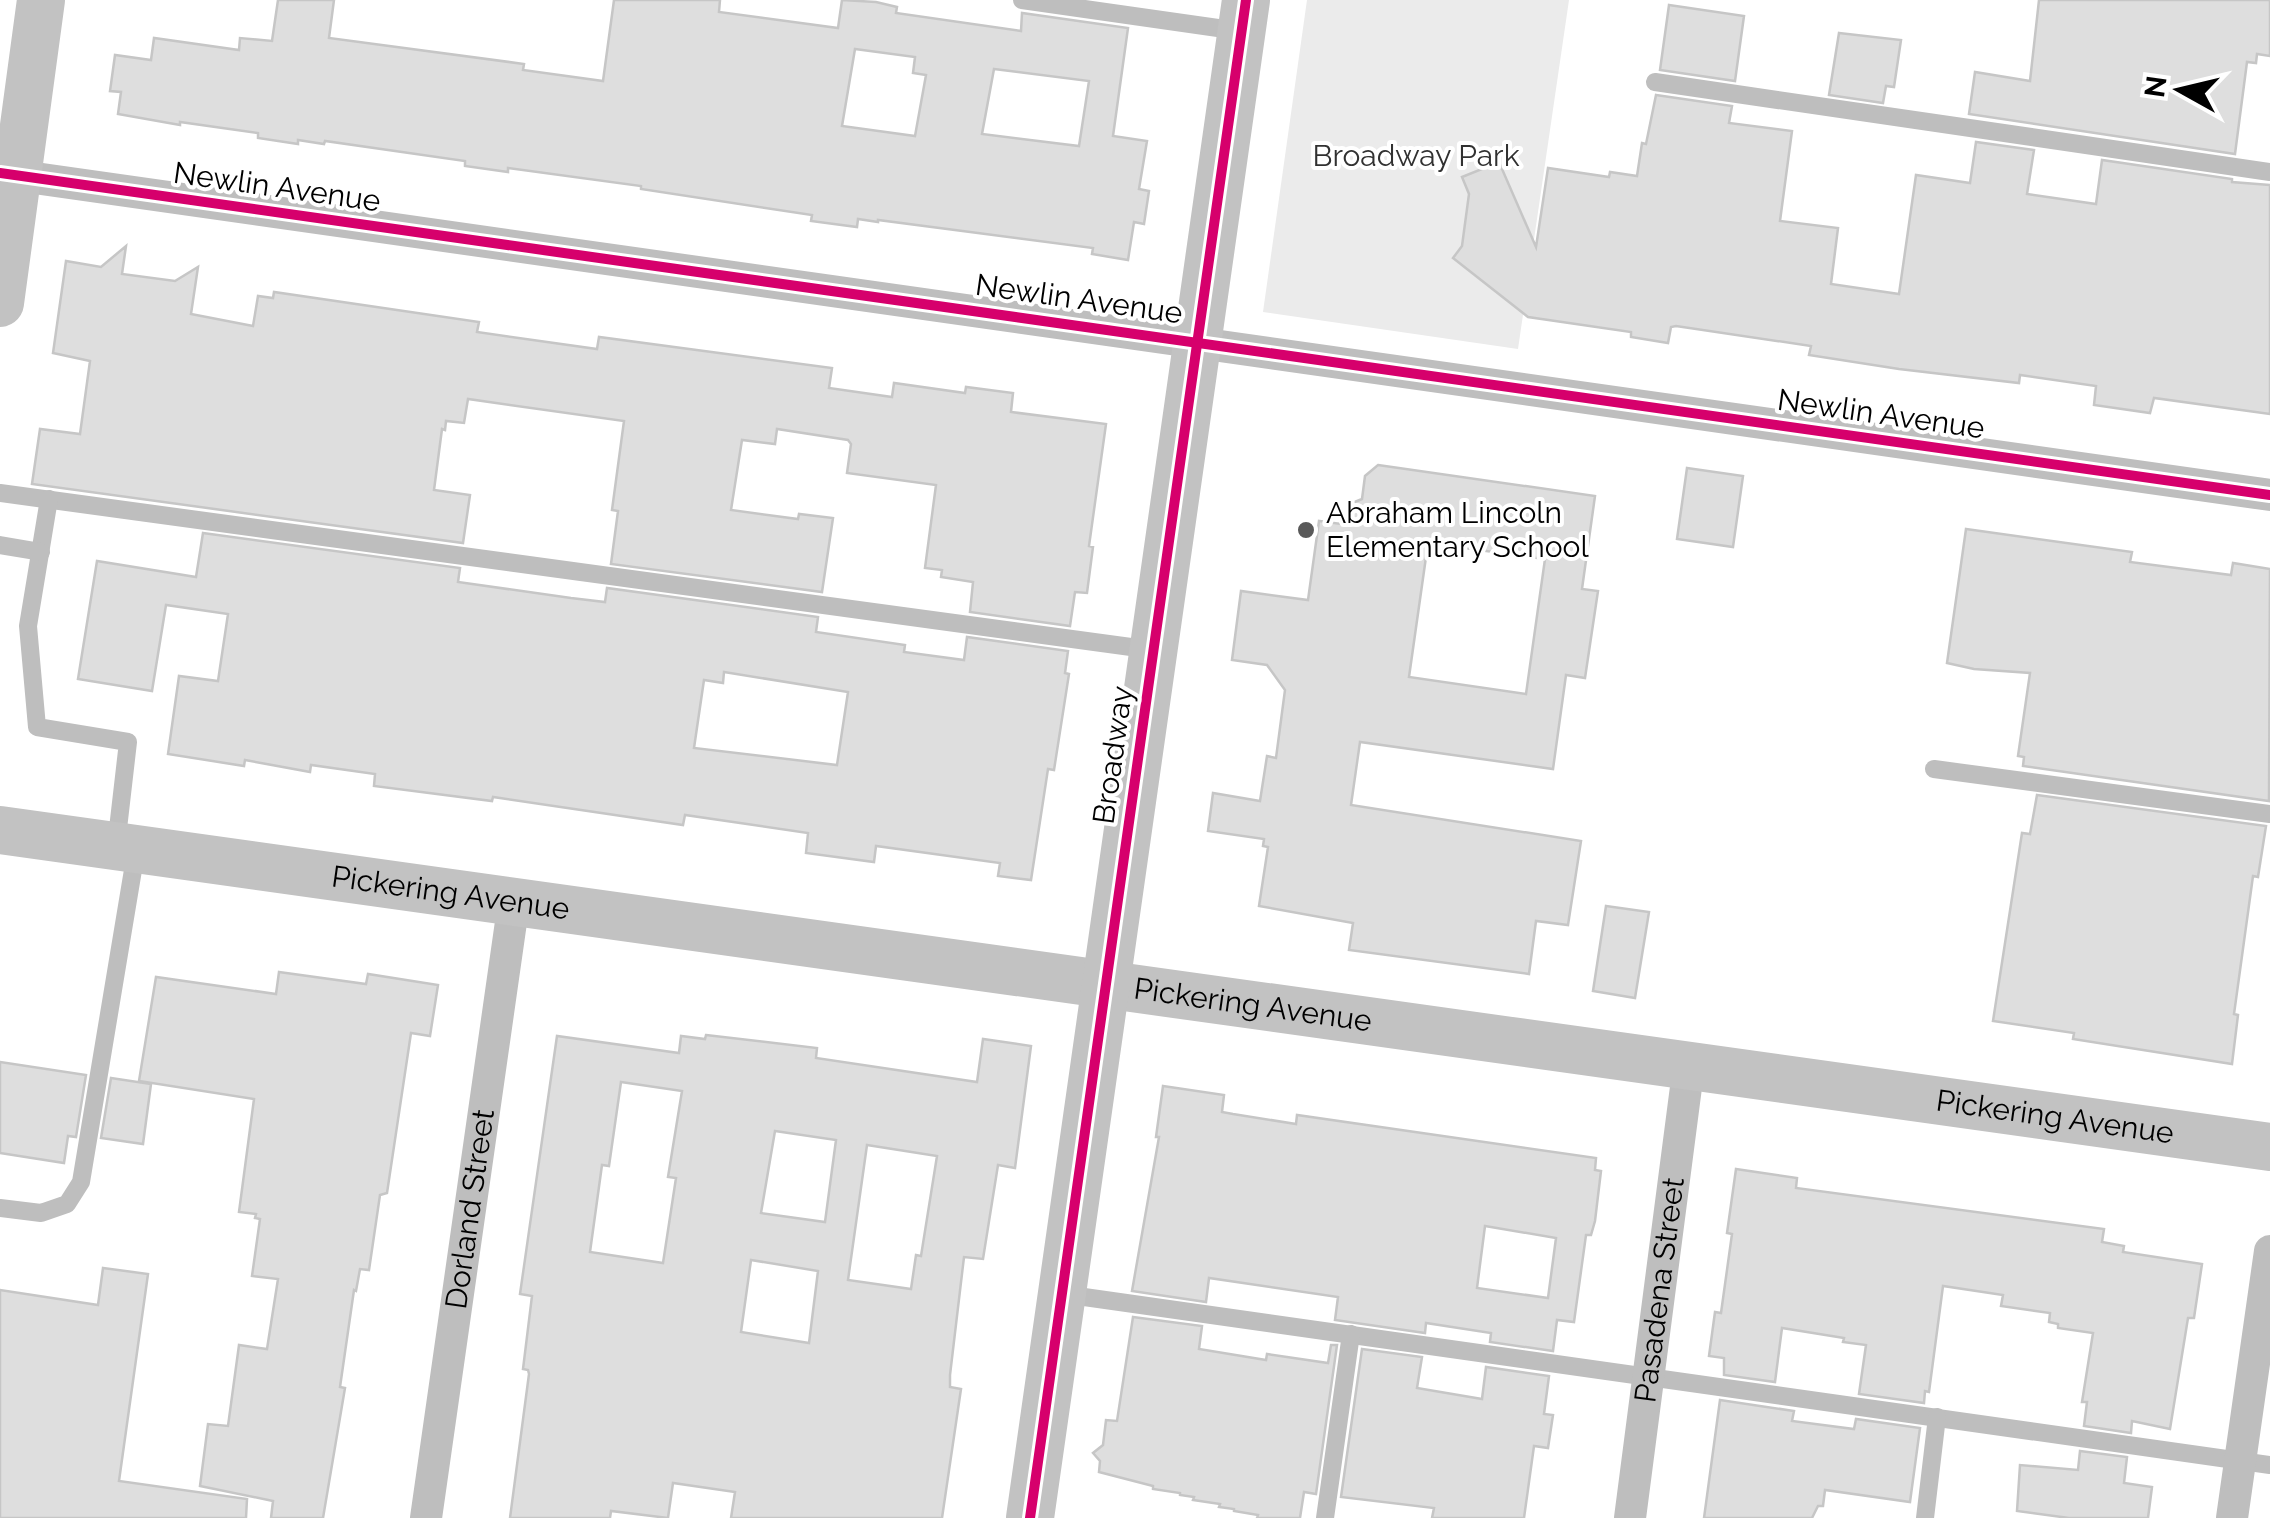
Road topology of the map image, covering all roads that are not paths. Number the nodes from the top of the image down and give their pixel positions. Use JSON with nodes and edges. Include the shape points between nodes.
{"nodes":[{"id":1,"x":41,"y":0,"type":"edge"},
{"id":2,"x":1022,"y":0,"type":"edge"},
{"id":3,"x":1244,"y":16,"type":"edge"},
{"id":4,"x":1655,"y":82,"type":"dead end"},
{"id":5,"x":2270,"y":172,"type":"edge"},
{"id":6,"x":9,"y":174,"type":"edge"},
{"id":7,"x":0,"y":302,"type":"edge"},
{"id":8,"x":1198,"y":341,"type":"junction"},
{"id":9,"x":0,"y":493,"type":"edge"},
{"id":10,"x":2270,"y":495,"type":"edge"},
{"id":11,"x":49,"y":500,"type":"junction"},
{"id":12,"x":0,"y":544,"type":"edge"},
{"id":13,"x":42,"y":552,"type":"junction"},
{"id":14,"x":1153,"y":650,"type":"junction"},
{"id":15,"x":1934,"y":769,"type":"dead end"},
{"id":16,"x":2270,"y":814,"type":"edge"},
{"id":17,"x":0,"y":830,"type":"edge"},
{"id":18,"x":126,"y":848,"type":"junction"},
{"id":19,"x":514,"y":902,"type":"junction"},
{"id":20,"x":1106,"y":984,"type":"junction"},
{"id":21,"x":1689,"y":1064,"type":"junction"},
{"id":22,"x":2270,"y":1147,"type":"edge"},
{"id":23,"x":0,"y":1208,"type":"edge"},
{"id":24,"x":2270,"y":1252,"type":"edge"},
{"id":25,"x":1062,"y":1294,"type":"junction"},
{"id":26,"x":1350,"y":1334,"type":"junction"},
{"id":27,"x":1650,"y":1376,"type":"junction"},
{"id":28,"x":1937,"y":1417,"type":"junction"},
{"id":29,"x":2255,"y":1463,"type":"edge"},
{"id":30,"x":426,"y":1518,"type":"edge"},
{"id":31,"x":1030,"y":1518,"type":"edge"},
{"id":32,"x":1324,"y":1518,"type":"edge"},
{"id":33,"x":1630,"y":1518,"type":"edge"},
{"id":34,"x":1925,"y":1518,"type":"edge"},
{"id":35,"x":2232,"y":1518,"type":"edge"}],
"edges":[{"from":1,"to":6,"type":"street"},
{"from":2,"to":3,"type":"lane"},
{"from":3,"to":8,"type":"street","name":"Broadway"},
{"from":4,"to":5,"type":"lane"},
{"from":6,"to":7,"type":"street"},
{"from":6,"to":8,"type":"street","name":"Newlin Avenue"},
{"from":8,"to":10,"type":"street","name":"Newlin Avenue"},
{"from":8,"to":14,"type":"street","name":"Broadway"},
{"from":9,"to":11,"type":"lane"},
{"from":11,"to":13,"type":"lane"},
{"from":11,"to":14,"type":"lane"},
{"from":12,"to":13,"type":"lane"},
{"from":13,"to":18,"type":"lane","via":[[28,626],[37,727],[128,742]]},
{"from":14,"to":20,"type":"street","name":"Broadway"},
{"from":15,"to":16,"type":"lane"},
{"from":17,"to":18,"type":"street","name":"Pickering Avenue"},
{"from":18,"to":19,"type":"street","name":"Pickering Avenue"},
{"from":18,"to":23,"type":"lane","via":[[81,1182],[66,1204],[41,1213]]},
{"from":19,"to":20,"type":"street","name":"Pickering Avenue"},
{"from":19,"to":30,"type":"street","name":"Dorland Street"},
{"from":20,"to":21,"type":"street","name":"Pickering Avenue"},
{"from":20,"to":25,"type":"street","name":"Broadway"},
{"from":21,"to":22,"type":"street","name":"Pickering Avenue"},
{"from":21,"to":27,"type":"street","name":"Pasadena Street"},
{"from":24,"to":29,"type":"street"},
{"from":25,"to":26,"type":"lane"},
{"from":25,"to":31,"type":"street","name":"Broadway"},
{"from":26,"to":27,"type":"lane"},
{"from":26,"to":32,"type":"lane"},
{"from":27,"to":28,"type":"lane"},
{"from":27,"to":33,"type":"street","name":"Pasadena Street"},
{"from":28,"to":29,"type":"lane"},
{"from":28,"to":34,"type":"lane"},
{"from":29,"to":35,"type":"street"}]}
